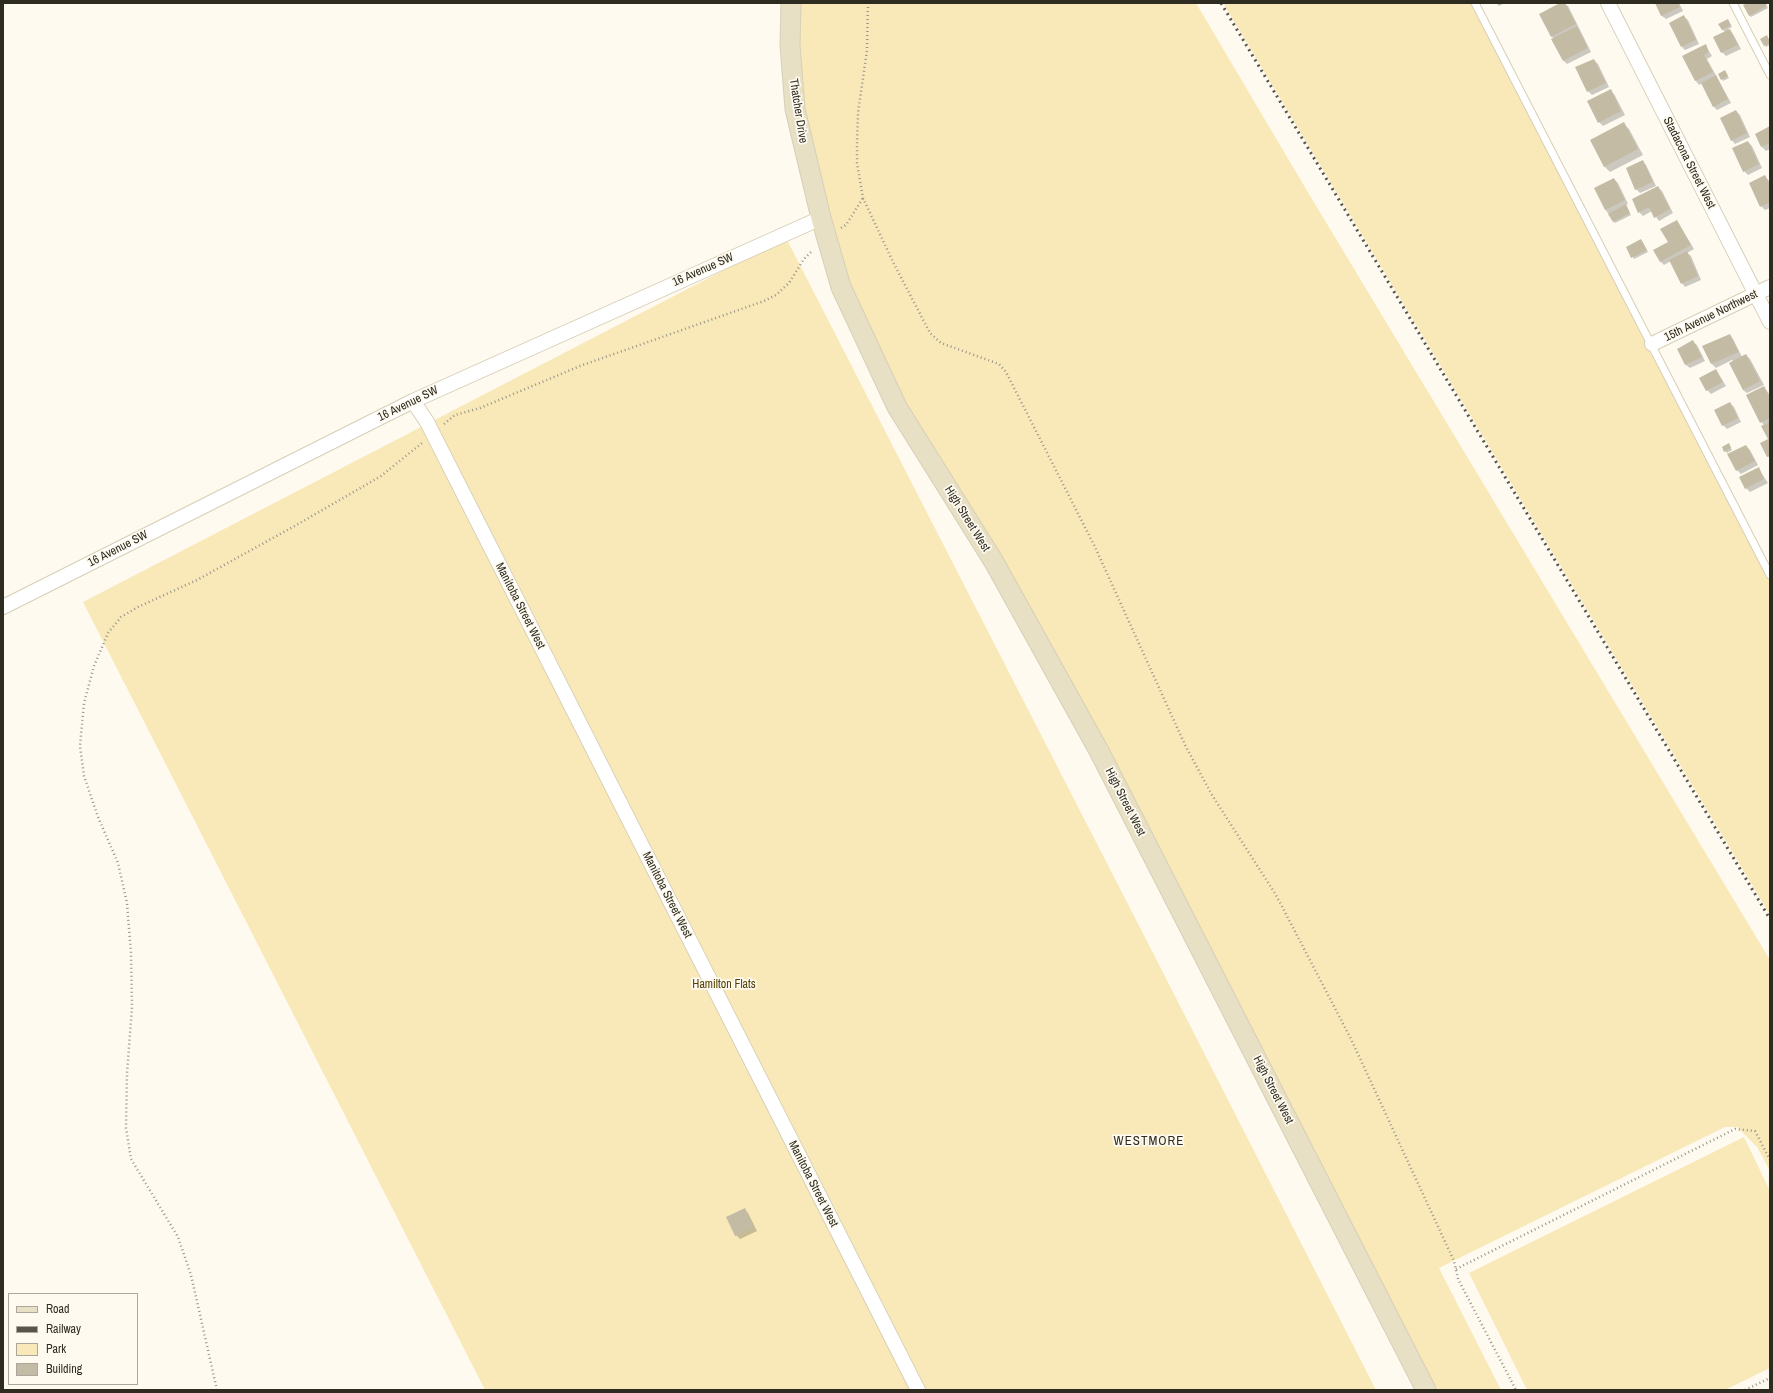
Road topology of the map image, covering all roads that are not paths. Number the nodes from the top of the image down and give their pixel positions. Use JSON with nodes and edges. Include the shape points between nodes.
{"nodes":[{"id":1,"x":791,"y":3,"type":"edge"},
{"id":2,"x":1475,"y":3,"type":"edge"},
{"id":3,"x":1608,"y":3,"type":"edge"},
{"id":4,"x":1733,"y":3,"type":"edge"},
{"id":5,"x":1770,"y":75,"type":"edge"},
{"id":6,"x":821,"y":218,"type":"junction"},
{"id":7,"x":1770,"y":287,"type":"edge"},
{"id":8,"x":1755,"y":294,"type":"junction"},
{"id":9,"x":1770,"y":322,"type":"edge"},
{"id":10,"x":1652,"y":344,"type":"junction"},
{"id":11,"x":413,"y":401,"type":"junction"},
{"id":12,"x":1770,"y":575,"type":"edge"},
{"id":13,"x":3,"y":607,"type":"edge"},
{"id":14,"x":918,"y":1390,"type":"edge"},
{"id":15,"x":1426,"y":1390,"type":"edge"}],
"edges":[{"from":1,"to":6,"type":"main road","name":"Thatcher Drive","via":[[790,45],[795,109]]},
{"from":2,"to":10,"type":"lane"},
{"from":3,"to":8,"type":"street","name":"Stadacona Street West"},
{"from":4,"to":5,"type":"lane"},
{"from":6,"to":11,"type":"street","name":"16 Avenue SW"},
{"from":6,"to":15,"type":"main road","name":"High Street West","via":[[841,287],[897,407],[994,562],[1099,751]]},
{"from":7,"to":8,"type":"street","name":"15th Avenue Northwest"},
{"from":8,"to":9,"type":"street","name":"Stadacona Street West"},
{"from":8,"to":10,"type":"street","name":"15th Avenue Northwest"},
{"from":10,"to":12,"type":"lane"},
{"from":11,"to":13,"type":"street","name":"16 Avenue SW"},
{"from":11,"to":14,"type":"street","name":"Manitoba Street West","via":[[427,422]]}]}
